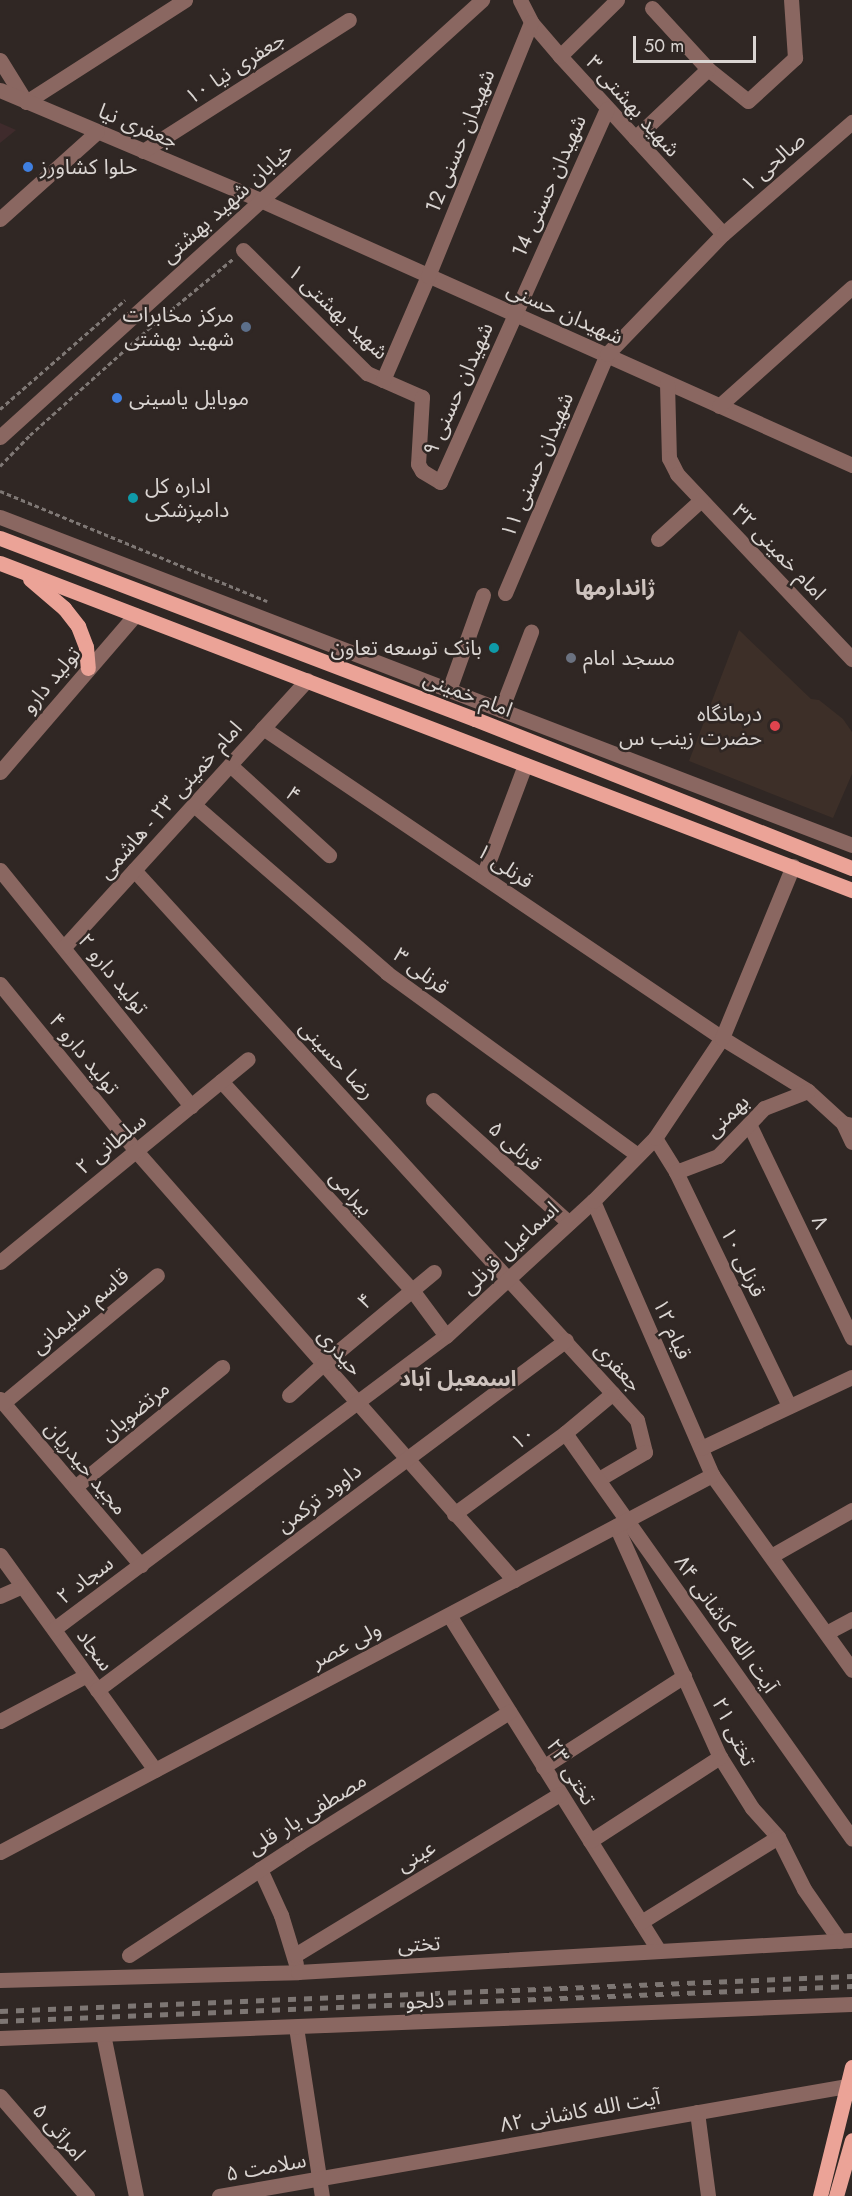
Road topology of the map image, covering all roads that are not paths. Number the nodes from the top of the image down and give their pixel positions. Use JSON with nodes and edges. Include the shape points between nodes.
{"nodes":[{"id":1,"x":185,"y":0,"type":"edge"},
{"id":2,"x":482,"y":0,"type":"edge"},
{"id":3,"x":520,"y":0,"type":"edge"},
{"id":4,"x":617,"y":0,"type":"edge"},
{"id":5,"x":791,"y":0,"type":"edge"},
{"id":6,"x":652,"y":8,"type":"dead end"},
{"id":7,"x":349,"y":20,"type":"dead end"},
{"id":8,"x":531,"y":22,"type":"junction"},
{"id":9,"x":560,"y":57,"type":"junction"},
{"id":10,"x":0,"y":60,"type":"edge"},
{"id":11,"x":708,"y":69,"type":"junction"},
{"id":12,"x":0,"y":90,"type":"edge"},
{"id":13,"x":26,"y":102,"type":"junction"},
{"id":14,"x":608,"y":109,"type":"junction"},
{"id":15,"x":852,"y":122,"type":"edge"},
{"id":16,"x":97,"y":132,"type":"junction"},
{"id":17,"x":635,"y":138,"type":"junction"},
{"id":18,"x":144,"y":151,"type":"junction"},
{"id":19,"x":260,"y":200,"type":"junction"},
{"id":20,"x":0,"y":219,"type":"edge"},
{"id":21,"x":723,"y":234,"type":"junction"},
{"id":22,"x":243,"y":250,"type":"road end"},
{"id":23,"x":429,"y":276,"type":"junction"},
{"id":24,"x":852,"y":287,"type":"edge"},
{"id":25,"x":515,"y":314,"type":"junction"},
{"id":26,"x":607,"y":354,"type":"junction"},
{"id":27,"x":383,"y":380,"type":"junction"},
{"id":28,"x":668,"y":383,"type":"junction"},
{"id":29,"x":719,"y":406,"type":"junction"},
{"id":30,"x":0,"y":437,"type":"edge"},
{"id":31,"x":852,"y":465,"type":"edge"},
{"id":32,"x":440,"y":482,"type":"joint"},
{"id":33,"x":700,"y":500,"type":"junction"},
{"id":34,"x":0,"y":517,"type":"edge"},
{"id":35,"x":0,"y":538,"type":"edge"},
{"id":36,"x":658,"y":538,"type":"dead end"},
{"id":37,"x":0,"y":563,"type":"edge"},
{"id":38,"x":21,"y":571,"type":"junction"},
{"id":39,"x":506,"y":593,"type":"dead end"},
{"id":40,"x":483,"y":595,"type":"dead end"},
{"id":41,"x":135,"y":615,"type":"junction"},
{"id":42,"x":531,"y":632,"type":"dead end"},
{"id":43,"x":852,"y":659,"type":"edge"},
{"id":44,"x":88,"y":668,"type":"junction"},
{"id":45,"x":307,"y":680,"type":"junction"},
{"id":46,"x":448,"y":690,"type":"junction"},
{"id":47,"x":501,"y":710,"type":"junction"},
{"id":48,"x":263,"y":728,"type":"junction"},
{"id":49,"x":230,"y":765,"type":"junction"},
{"id":50,"x":525,"y":765,"type":"junction"},
{"id":51,"x":0,"y":772,"type":"edge"},
{"id":52,"x":194,"y":805,"type":"junction"},
{"id":53,"x":852,"y":845,"type":"edge"},
{"id":54,"x":329,"y":855,"type":"dead end"},
{"id":55,"x":793,"y":866,"type":"junction"},
{"id":56,"x":852,"y":868,"type":"edge"},
{"id":57,"x":0,"y":870,"type":"edge"},
{"id":58,"x":134,"y":870,"type":"junction"},
{"id":59,"x":483,"y":876,"type":"junction"},
{"id":60,"x":852,"y":890,"type":"edge"},
{"id":61,"x":64,"y":947,"type":"junction"},
{"id":62,"x":0,"y":984,"type":"edge"},
{"id":63,"x":722,"y":1038,"type":"junction"},
{"id":64,"x":248,"y":1059,"type":"dead end"},
{"id":65,"x":221,"y":1082,"type":"junction"},
{"id":66,"x":808,"y":1090,"type":"junction"},
{"id":67,"x":434,"y":1100,"type":"dead end"},
{"id":68,"x":191,"y":1106,"type":"junction"},
{"id":69,"x":749,"y":1124,"type":"junction"},
{"id":70,"x":848,"y":1124,"type":"edge"},
{"id":71,"x":655,"y":1138,"type":"junction"},
{"id":72,"x":852,"y":1142,"type":"edge"},
{"id":73,"x":136,"y":1151,"type":"junction"},
{"id":74,"x":636,"y":1155,"type":"junction"},
{"id":75,"x":676,"y":1172,"type":"junction"},
{"id":76,"x":592,"y":1201,"type":"junction"},
{"id":77,"x":569,"y":1223,"type":"junction"},
{"id":78,"x":0,"y":1262,"type":"edge"},
{"id":79,"x":434,"y":1272,"type":"dead end"},
{"id":80,"x":157,"y":1275,"type":"dead end"},
{"id":81,"x":510,"y":1278,"type":"junction"},
{"id":82,"x":412,"y":1290,"type":"junction"},
{"id":83,"x":446,"y":1336,"type":"junction"},
{"id":84,"x":852,"y":1338,"type":"edge"},
{"id":85,"x":567,"y":1340,"type":"junction"},
{"id":86,"x":323,"y":1364,"type":"junction"},
{"id":87,"x":222,"y":1367,"type":"dead end"},
{"id":88,"x":852,"y":1377,"type":"edge"},
{"id":89,"x":613,"y":1393,"type":"junction"},
{"id":90,"x":289,"y":1395,"type":"dead end"},
{"id":91,"x":1,"y":1401,"type":"edge"},
{"id":92,"x":358,"y":1404,"type":"junction"},
{"id":93,"x":789,"y":1406,"type":"junction"},
{"id":94,"x":565,"y":1433,"type":"junction"},
{"id":95,"x":700,"y":1448,"type":"junction"},
{"id":96,"x":407,"y":1459,"type":"junction"},
{"id":97,"x":712,"y":1475,"type":"junction"},
{"id":98,"x":599,"y":1479,"type":"junction"},
{"id":99,"x":75,"y":1487,"type":"junction"},
{"id":100,"x":852,"y":1510,"type":"edge"},
{"id":101,"x":454,"y":1514,"type":"junction"},
{"id":102,"x":622,"y":1523,"type":"junction"},
{"id":103,"x":0,"y":1555,"type":"edge"},
{"id":104,"x":771,"y":1556,"type":"junction"},
{"id":105,"x":141,"y":1565,"type":"junction"},
{"id":106,"x":514,"y":1580,"type":"junction"},
{"id":107,"x":22,"y":1586,"type":"junction"},
{"id":108,"x":0,"y":1596,"type":"edge"},
{"id":109,"x":448,"y":1615,"type":"junction"},
{"id":110,"x":852,"y":1619,"type":"edge"},
{"id":111,"x":54,"y":1629,"type":"junction"},
{"id":112,"x":826,"y":1633,"type":"junction"},
{"id":113,"x":852,"y":1670,"type":"edge"},
{"id":114,"x":87,"y":1675,"type":"junction"},
{"id":115,"x":684,"y":1676,"type":"junction"},
{"id":116,"x":97,"y":1690,"type":"junction"},
{"id":117,"x":509,"y":1712,"type":"junction"},
{"id":118,"x":0,"y":1721,"type":"edge"},
{"id":119,"x":720,"y":1757,"type":"junction"},
{"id":120,"x":543,"y":1767,"type":"junction"},
{"id":121,"x":155,"y":1770,"type":"junction"},
{"id":122,"x":560,"y":1794,"type":"junction"},
{"id":123,"x":778,"y":1837,"type":"junction"},
{"id":124,"x":852,"y":1839,"type":"edge"},
{"id":125,"x":590,"y":1841,"type":"junction"},
{"id":126,"x":0,"y":1852,"type":"edge"},
{"id":127,"x":260,"y":1869,"type":"junction"},
{"id":128,"x":641,"y":1922,"type":"junction"},
{"id":129,"x":848,"y":1938,"type":"edge"},
{"id":130,"x":659,"y":1951,"type":"junction"},
{"id":131,"x":129,"y":1955,"type":"dead end"},
{"id":132,"x":294,"y":1955,"type":"junction"},
{"id":133,"x":298,"y":1972,"type":"junction"},
{"id":134,"x":0,"y":1980,"type":"edge"},
{"id":135,"x":852,"y":2004,"type":"edge"},
{"id":136,"x":296,"y":2027,"type":"junction"},
{"id":137,"x":103,"y":2034,"type":"junction"},
{"id":138,"x":0,"y":2038,"type":"edge"},
{"id":139,"x":852,"y":2067,"type":"edge"},
{"id":140,"x":847,"y":2086,"type":"junction"},
{"id":141,"x":0,"y":2096,"type":"edge"},
{"id":142,"x":697,"y":2112,"type":"junction"},
{"id":143,"x":852,"y":2140,"type":"edge"},
{"id":144,"x":321,"y":2178,"type":"junction"},
{"id":145,"x":87,"y":2196,"type":"edge"},
{"id":146,"x":136,"y":2196,"type":"edge"},
{"id":147,"x":219,"y":2196,"type":"edge"},
{"id":148,"x":322,"y":2196,"type":"edge"},
{"id":149,"x":708,"y":2196,"type":"edge"},
{"id":150,"x":820,"y":2196,"type":"edge"},
{"id":151,"x":836,"y":2196,"type":"edge"}],
"edges":[{"from":1,"to":13,"type":"street"},
{"from":2,"to":19,"type":"street","name":"خیابان شهید بهشتی"},
{"from":3,"to":8,"type":"street","name":"شهید بهشتی ۳"},
{"from":4,"to":9,"type":"street"},
{"from":5,"to":11,"type":"street","via":[[795,58],[748,101]]},
{"from":6,"to":11,"type":"street"},
{"from":7,"to":18,"type":"street","name":"جعفری نیا ۱۰"},
{"from":8,"to":9,"type":"street","name":"شهید بهشتی ۳"},
{"from":8,"to":23,"type":"street","name":"شهیدان حسنی 12"},
{"from":9,"to":14,"type":"street","name":"شهید بهشتی ۳"},
{"from":10,"to":13,"type":"street"},
{"from":11,"to":17,"type":"street"},
{"from":12,"to":13,"type":"street","name":"جعفری نیا"},
{"from":13,"to":16,"type":"street","name":"جعفری نیا"},
{"from":14,"to":17,"type":"street","name":"شهید بهشتی ۳"},
{"from":14,"to":25,"type":"street","name":"شهیدان حسنی 14"},
{"from":15,"to":21,"type":"street","name":"صالحی ۱"},
{"from":16,"to":18,"type":"street","name":"جعفری نیا"},
{"from":16,"to":20,"type":"street"},
{"from":17,"to":21,"type":"street","name":"شهید بهشتی ۳"},
{"from":18,"to":19,"type":"street","name":"جعفری نیا"},
{"from":19,"to":23,"type":"street","name":"شهیدان حسنی"},
{"from":19,"to":30,"type":"street","name":"خیابان شهید بهشتی"},
{"from":21,"to":26,"type":"street","name":"صالحی ۱"},
{"from":22,"to":27,"type":"street","name":"شهید بهشتی ۱","via":[[367,373]]},
{"from":23,"to":25,"type":"street","name":"شهیدان حسنی"},
{"from":23,"to":27,"type":"street","name":"شهیدان حسنی 12"},
{"from":24,"to":29,"type":"street"},
{"from":25,"to":26,"type":"street","name":"شهیدان حسنی"},
{"from":25,"to":32,"type":"street","name":"شهیدان حسنی ۹"},
{"from":26,"to":28,"type":"street","name":"شهیدان حسنی"},
{"from":26,"to":39,"type":"street","name":"شهیدان حسنی ۱۱"},
{"from":27,"to":32,"type":"street","name":"شهید بهشتی ۱","via":[[422,397],[418,464]]},
{"from":28,"to":29,"type":"street","name":"شهیدان حسنی"},
{"from":28,"to":33,"type":"street","name":"امام خمینی ۳۲","via":[[669,458],[677,474]]},
{"from":29,"to":31,"type":"street","name":"شهیدان حسنی"},
{"from":33,"to":36,"type":"street"},
{"from":33,"to":43,"type":"street","name":"امام خمینی ۳۲"},
{"from":34,"to":46,"type":"street","name":"امام خمینی"},
{"from":35,"to":56,"type":"main road","name":"امام خمینی","via":[[476,719]]},
{"from":37,"to":38,"type":"main road"},
{"from":38,"to":41,"type":"main road"},
{"from":38,"to":44,"type":"main road","via":[[64,608],[78,626]]},
{"from":40,"to":46,"type":"street"},
{"from":41,"to":44,"type":"street","name":"تولید دارو"},
{"from":41,"to":45,"type":"main road"},
{"from":42,"to":47,"type":"street"},
{"from":44,"to":51,"type":"street","name":"تولید دارو"},
{"from":45,"to":48,"type":"street","name":"امام خمینی ۲۳ - هاشمی"},
{"from":45,"to":50,"type":"main road"},
{"from":46,"to":47,"type":"street","name":"امام خمینی"},
{"from":47,"to":53,"type":"street","name":"امام خمینی"},
{"from":48,"to":49,"type":"street","name":"امام خمینی ۲۳ - هاشمی"},
{"from":48,"to":59,"type":"street","name":"قرنلی ۱"},
{"from":49,"to":52,"type":"street","name":"امام خمینی ۲۳ - هاشمی"},
{"from":49,"to":54,"type":"street","name":"۴"},
{"from":50,"to":55,"type":"main road"},
{"from":50,"to":59,"type":"street"},
{"from":52,"to":58,"type":"street","name":"امام خمینی ۲۳ - هاشمی"},
{"from":52,"to":74,"type":"street","name":"قرنلی ۳","via":[[387,973]]},
{"from":55,"to":60,"type":"main road"},
{"from":55,"to":63,"type":"street","name":"اسماعیل قرنلی"},
{"from":57,"to":61,"type":"street","name":"تولید دارو ۲"},
{"from":58,"to":61,"type":"street","name":"امام خمینی ۲۳ - هاشمی"},
{"from":58,"to":81,"type":"street","name":"رضا حسینی"},
{"from":59,"to":63,"type":"street","name":"قرنلی ۱"},
{"from":61,"to":68,"type":"street","name":"تولید دارو ۲"},
{"from":62,"to":73,"type":"street","name":"تولید دارو ۴"},
{"from":63,"to":66,"type":"street","name":"قرنلی ۱"},
{"from":63,"to":71,"type":"street","name":"اسماعیل قرنلی"},
{"from":64,"to":65,"type":"street","name":"۲ سلطانی"},
{"from":65,"to":68,"type":"street","name":"۲ سلطانی"},
{"from":65,"to":82,"type":"street","name":"بیرامی"},
{"from":66,"to":69,"type":"street","name":"بهمنی","via":[[764,1108]]},
{"from":66,"to":70,"type":"street","name":"قرنلی ۱"},
{"from":67,"to":77,"type":"street","name":"قرنلی ۵"},
{"from":68,"to":73,"type":"street","name":"۲ سلطانی"},
{"from":69,"to":75,"type":"street","name":"بهمنی","via":[[718,1156]]},
{"from":69,"to":84,"type":"street","name":"۸"},
{"from":70,"to":72,"type":"street"},
{"from":71,"to":74,"type":"street","name":"اسماعیل قرنلی"},
{"from":71,"to":75,"type":"street","name":"قرنلی ۱۰"},
{"from":73,"to":78,"type":"street","name":"۲ سلطانی"},
{"from":73,"to":86,"type":"street","name":"حیدری"},
{"from":74,"to":76,"type":"street","name":"اسماعیل قرنلی"},
{"from":75,"to":93,"type":"street","name":"قرنلی ۱۰"},
{"from":76,"to":77,"type":"street","name":"اسماعیل قرنلی"},
{"from":76,"to":95,"type":"street","name":"۱۲ قیام"},
{"from":77,"to":81,"type":"street","name":"اسماعیل قرنلی"},
{"from":79,"to":82,"type":"street","name":"۴"},
{"from":80,"to":91,"type":"street","name":"قاسم سلیمانی"},
{"from":81,"to":83,"type":"street","name":"اسماعیل قرنلی"},
{"from":81,"to":85,"type":"street","name":"جعفری"},
{"from":82,"to":83,"type":"street","name":"بیرامی"},
{"from":82,"to":86,"type":"street","name":"۴"},
{"from":83,"to":92,"type":"street","name":"اسماعیل قرنلی"},
{"from":85,"to":89,"type":"street","name":"جعفری"},
{"from":85,"to":96,"type":"street","name":"داوود ترکمن"},
{"from":86,"to":90,"type":"street","name":"۴"},
{"from":86,"to":92,"type":"street","name":"حیدری"},
{"from":87,"to":99,"type":"street","name":"مرتضویان"},
{"from":88,"to":93,"type":"street"},
{"from":89,"to":94,"type":"street","name":"۱۰"},
{"from":89,"to":98,"type":"street","name":"جعفری","via":[[637,1420],[645,1452]]},
{"from":91,"to":99,"type":"street","name":"مجید حیدریان"},
{"from":92,"to":96,"type":"street","name":"حیدری"},
{"from":92,"to":105,"type":"street","name":"اسماعیل قرنلی"},
{"from":93,"to":95,"type":"street"},
{"from":94,"to":98,"type":"street","name":"آیت الله کاشانی ۸۴"},
{"from":94,"to":101,"type":"street","name":"۱۰"},
{"from":95,"to":97,"type":"street","name":"۱۲ قیام"},
{"from":96,"to":101,"type":"street","name":"حیدری"},
{"from":96,"to":116,"type":"street","name":"داوود ترکمن"},
{"from":97,"to":102,"type":"street","name":"ولی عصر"},
{"from":97,"to":104,"type":"street","name":"۱۲ قیام"},
{"from":98,"to":102,"type":"street","name":"آیت الله کاشانی ۸۴"},
{"from":99,"to":105,"type":"street","name":"مجید حیدریان"},
{"from":100,"to":104,"type":"street"},
{"from":101,"to":106,"type":"street","name":"حیدری"},
{"from":102,"to":106,"type":"street","name":"ولی عصر"},
{"from":102,"to":115,"type":"street","name":"تختی ۲۱"},
{"from":102,"to":124,"type":"street","name":"آیت الله کاشانی ۸۴"},
{"from":103,"to":107,"type":"street","name":"سجاد"},
{"from":104,"to":112,"type":"street","name":"۱۲ قیام"},
{"from":105,"to":111,"type":"street","name":"سجاد ۲"},
{"from":106,"to":109,"type":"street","name":"ولی عصر"},
{"from":107,"to":108,"type":"street"},
{"from":107,"to":111,"type":"street","name":"سجاد"},
{"from":109,"to":117,"type":"street","name":"تختی ۲۳"},
{"from":109,"to":121,"type":"street","name":"ولی عصر"},
{"from":110,"to":112,"type":"street"},
{"from":111,"to":114,"type":"street","name":"سجاد"},
{"from":112,"to":113,"type":"street","name":"۱۲ قیام"},
{"from":114,"to":116,"type":"street","name":"سجاد"},
{"from":114,"to":118,"type":"street"},
{"from":115,"to":119,"type":"street","name":"تختی ۲۱"},
{"from":115,"to":120,"type":"street"},
{"from":116,"to":121,"type":"street","name":"سجاد"},
{"from":117,"to":120,"type":"street","name":"تختی ۲۳"},
{"from":117,"to":127,"type":"street","name":"مصطفی یار قلی"},
{"from":119,"to":123,"type":"street","name":"تختی ۲۱","via":[[752,1808]]},
{"from":119,"to":125,"type":"street"},
{"from":120,"to":122,"type":"street","name":"تختی ۲۳"},
{"from":121,"to":126,"type":"street","name":"ولی عصر"},
{"from":122,"to":125,"type":"street","name":"تختی ۲۳"},
{"from":122,"to":132,"type":"street","name":"عینی"},
{"from":123,"to":128,"type":"street"},
{"from":123,"to":129,"type":"street","name":"تختی ۲۱","via":[[804,1888]]},
{"from":125,"to":128,"type":"street","name":"تختی ۲۳"},
{"from":127,"to":131,"type":"street","name":"مصطفی یار قلی"},
{"from":127,"to":132,"type":"street"},
{"from":128,"to":130,"type":"street","name":"تختی ۲۳"},
{"from":129,"to":130,"type":"street","name":"تختی"},
{"from":130,"to":133,"type":"street","name":"تختی"},
{"from":132,"to":133,"type":"street"},
{"from":133,"to":134,"type":"street","name":"تختی"},
{"from":135,"to":136,"type":"street","name":"دلجو"},
{"from":136,"to":137,"type":"street","name":"دلجو"},
{"from":136,"to":144,"type":"street"},
{"from":137,"to":138,"type":"street","name":"دلجو"},
{"from":137,"to":146,"type":"street"},
{"from":139,"to":140,"type":"main road"},
{"from":140,"to":142,"type":"street","name":"آیت الله کاشانی ۸۲"},
{"from":140,"to":150,"type":"main road"},
{"from":141,"to":145,"type":"street","name":"امرائی ۵"},
{"from":142,"to":144,"type":"street","name":"آیت الله کاشانی ۸۲"},
{"from":142,"to":149,"type":"street"},
{"from":143,"to":151,"type":"main road"},
{"from":144,"to":147,"type":"street","name":"سلامت ۵"},
{"from":144,"to":148,"type":"street"}]}
